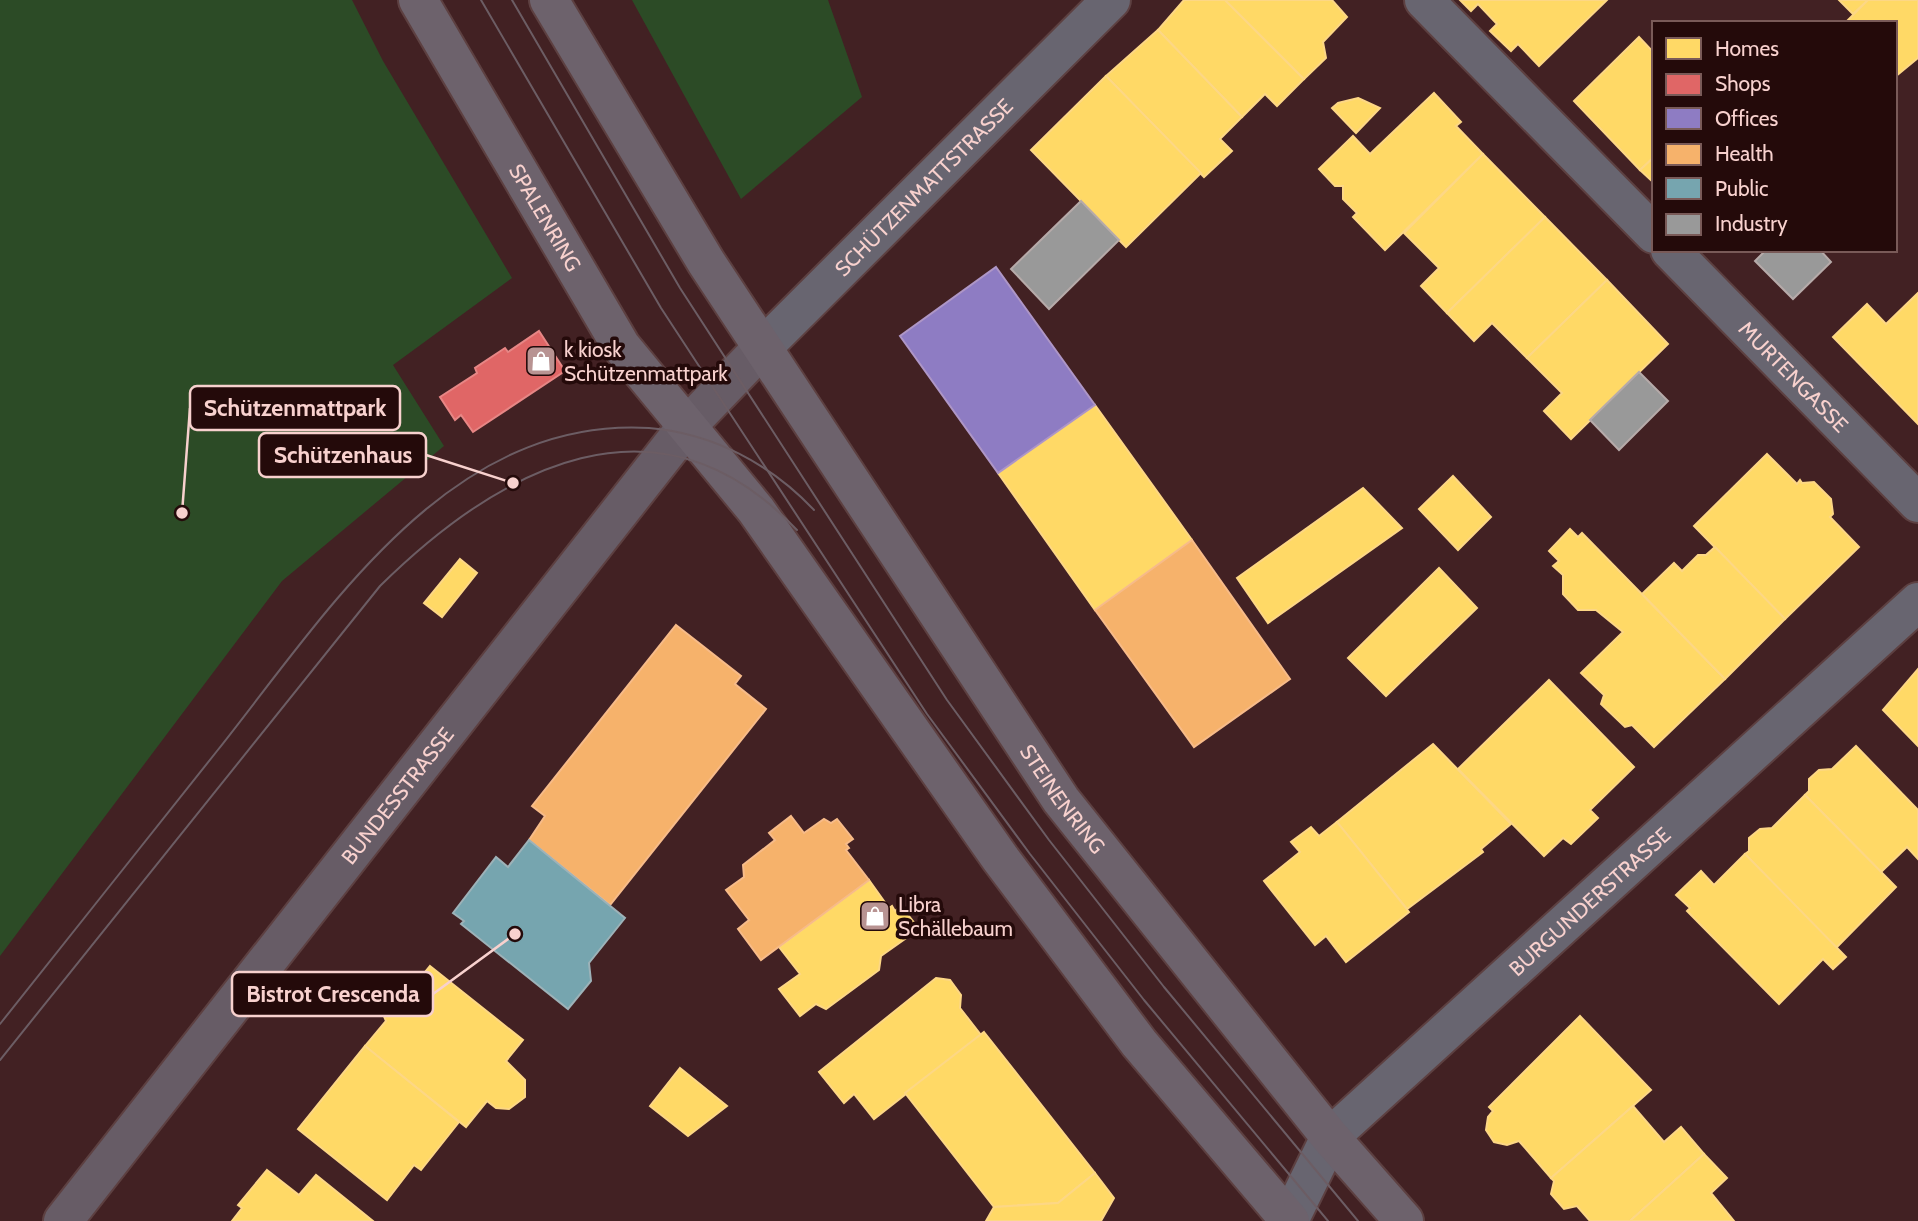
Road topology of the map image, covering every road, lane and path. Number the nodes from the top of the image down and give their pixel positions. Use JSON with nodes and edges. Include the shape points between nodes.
{"nodes":[{"id":1,"x":418,"y":0,"type":"edge"},
{"id":2,"x":550,"y":0,"type":"edge"},
{"id":3,"x":1111,"y":0,"type":"edge"},
{"id":4,"x":1424,"y":0,"type":"edge"},
{"id":5,"x":1652,"y":232,"type":"edge"},
{"id":6,"x":1672,"y":252,"type":"edge"},
{"id":7,"x":762,"y":348,"type":"junction"},
{"id":8,"x":735,"y":375,"type":"joint"},
{"id":9,"x":687,"y":426,"type":"junction"},
{"id":10,"x":1918,"y":503,"type":"edge"},
{"id":11,"x":1918,"y":601,"type":"edge"},
{"id":12,"x":1330,"y":1137,"type":"junction"},
{"id":13,"x":63,"y":1221,"type":"edge"},
{"id":14,"x":1290,"y":1221,"type":"edge"},
{"id":15,"x":1404,"y":1221,"type":"edge"}],
"edges":[{"from":1,"to":9,"type":"main road","name":"SPALENRING","via":[[621,346]]},
{"from":2,"to":7,"type":"main road"},
{"from":3,"to":7,"type":"street","name":"SCHÜTZENMATTSTRASSE"},
{"from":4,"to":5,"type":"street"},
{"from":6,"to":10,"type":"street","name":"MURTENGASSE"},
{"from":7,"to":8,"type":"main road","name":"SCHÜTZENMATTSTRASSE"},
{"from":7,"to":12,"type":"main road","name":"STEINENRING","via":[[1061,800]]},
{"from":8,"to":9,"type":"main road","name":"BUNDESSTRASSE"},
{"from":9,"to":13,"type":"main road","name":"BUNDESSTRASSE"},
{"from":9,"to":14,"type":"main road","via":[[756,510],[1000,858],[1139,1043]]},
{"from":11,"to":12,"type":"street","name":"BURGUNDERSTRASSE"},
{"from":12,"to":14,"type":"street","name":"BURGUNDERSTRASSE"},
{"from":12,"to":15,"type":"main road","name":"STEINENRING"}]}
